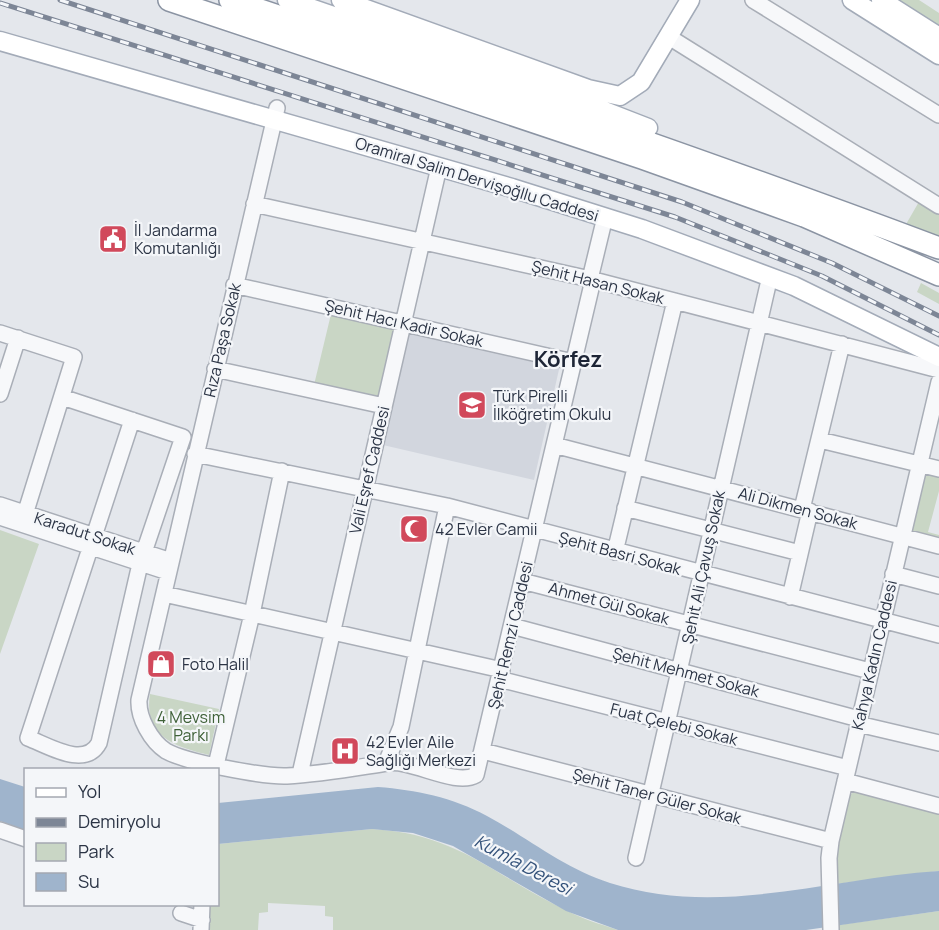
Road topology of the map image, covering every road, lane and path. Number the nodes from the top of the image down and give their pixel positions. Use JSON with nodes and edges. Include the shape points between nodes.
{"nodes":[{"id":1,"x":169,"y":0,"type":"edge"},
{"id":2,"x":230,"y":0,"type":"edge"},
{"id":3,"x":287,"y":0,"type":"edge"},
{"id":4,"x":341,"y":0,"type":"edge"},
{"id":5,"x":690,"y":0,"type":"edge"},
{"id":6,"x":753,"y":0,"type":"edge"},
{"id":7,"x":852,"y":0,"type":"edge"},
{"id":8,"x":881,"y":0,"type":"edge"},
{"id":9,"x":0,"y":28,"type":"edge"},
{"id":10,"x":669,"y":37,"type":"junction"},
{"id":11,"x":939,"y":37,"type":"edge"},
{"id":12,"x":0,"y":41,"type":"edge"},
{"id":13,"x":480,"y":50,"type":"junction"},
{"id":14,"x":939,"y":55,"type":"edge"},
{"id":15,"x":637,"y":87,"type":"junction"},
{"id":16,"x":563,"y":95,"type":"junction"},
{"id":17,"x":275,"y":114,"type":"junction"},
{"id":18,"x":939,"y":116,"type":"edge"},
{"id":19,"x":648,"y":128,"type":"junction"},
{"id":20,"x":438,"y":166,"type":"junction"},
{"id":21,"x":813,"y":200,"type":"junction"},
{"id":22,"x":254,"y":204,"type":"junction"},
{"id":23,"x":939,"y":206,"type":"edge"},
{"id":24,"x":605,"y":218,"type":"junction"},
{"id":25,"x":421,"y":240,"type":"junction"},
{"id":26,"x":939,"y":250,"type":"edge"},
{"id":27,"x":891,"y":253,"type":"junction"},
{"id":28,"x":939,"y":275,"type":"edge"},
{"id":29,"x":770,"y":276,"type":"junction"},
{"id":30,"x":592,"y":280,"type":"junction"},
{"id":31,"x":939,"y":281,"type":"edge"},
{"id":32,"x":234,"y":285,"type":"junction"},
{"id":33,"x":675,"y":301,"type":"junction"},
{"id":34,"x":403,"y":322,"type":"junction"},
{"id":35,"x":759,"y":322,"type":"junction"},
{"id":36,"x":0,"y":333,"type":"edge"},
{"id":37,"x":18,"y":338,"type":"junction"},
{"id":38,"x":842,"y":344,"type":"junction"},
{"id":39,"x":939,"y":344,"type":"edge"},
{"id":40,"x":939,"y":357,"type":"edge"},
{"id":41,"x":573,"y":362,"type":"junction"},
{"id":42,"x":215,"y":369,"type":"junction"},
{"id":43,"x":939,"y":370,"type":"edge"},
{"id":44,"x":939,"y":382,"type":"edge"},
{"id":45,"x":0,"y":394,"type":"edge"},
{"id":46,"x":62,"y":397,"type":"junction"},
{"id":47,"x":384,"y":406,"type":"junction"},
{"id":48,"x":132,"y":420,"type":"junction"},
{"id":49,"x":820,"y":440,"type":"junction"},
{"id":50,"x":554,"y":445,"type":"junction"},
{"id":51,"x":195,"y":454,"type":"junction"},
{"id":52,"x":635,"y":465,"type":"junction"},
{"id":53,"x":919,"y":465,"type":"junction"},
{"id":54,"x":939,"y":469,"type":"edge"},
{"id":55,"x":282,"y":471,"type":"junction"},
{"id":56,"x":364,"y":488,"type":"junction"},
{"id":57,"x":721,"y":488,"type":"junction"},
{"id":58,"x":0,"y":505,"type":"edge"},
{"id":59,"x":447,"y":506,"type":"junction"},
{"id":60,"x":625,"y":508,"type":"junction"},
{"id":61,"x":806,"y":510,"type":"junction"},
{"id":62,"x":0,"y":517,"type":"edge"},
{"id":63,"x":24,"y":519,"type":"junction"},
{"id":64,"x":534,"y":531,"type":"junction"},
{"id":65,"x":712,"y":531,"type":"junction"},
{"id":66,"x":902,"y":537,"type":"junction"},
{"id":67,"x":92,"y":542,"type":"junction"},
{"id":68,"x":939,"y":546,"type":"edge"},
{"id":69,"x":615,"y":552,"type":"junction"},
{"id":70,"x":800,"y":553,"type":"junction"},
{"id":71,"x":142,"y":558,"type":"junction"},
{"id":72,"x":170,"y":566,"type":"junction"},
{"id":73,"x":892,"y":574,"type":"junction"},
{"id":74,"x":702,"y":575,"type":"junction"},
{"id":75,"x":522,"y":581,"type":"junction"},
{"id":76,"x":939,"y":586,"type":"edge"},
{"id":77,"x":164,"y":594,"type":"junction"},
{"id":78,"x":790,"y":597,"type":"junction"},
{"id":79,"x":252,"y":614,"type":"junction"},
{"id":80,"x":882,"y":621,"type":"junction"},
{"id":81,"x":690,"y":624,"type":"junction"},
{"id":82,"x":512,"y":626,"type":"junction"},
{"id":83,"x":334,"y":633,"type":"junction"},
{"id":84,"x":939,"y":635,"type":"edge"},
{"id":85,"x":416,"y":652,"type":"junction"},
{"id":86,"x":680,"y":671,"type":"junction"},
{"id":87,"x":870,"y":671,"type":"junction"},
{"id":88,"x":500,"y":674,"type":"junction"},
{"id":89,"x":859,"y":721,"type":"junction"},
{"id":90,"x":668,"y":722,"type":"junction"},
{"id":91,"x":939,"y":743,"type":"edge"},
{"id":92,"x":483,"y":751,"type":"junction"},
{"id":93,"x":386,"y":763,"type":"junction"},
{"id":94,"x":216,"y":765,"type":"junction"},
{"id":95,"x":300,"y":774,"type":"junction"},
{"id":96,"x":846,"y":775,"type":"junction"},
{"id":97,"x":473,"y":777,"type":"joint"},
{"id":98,"x":652,"y":795,"type":"junction"},
{"id":99,"x":939,"y":806,"type":"edge"},
{"id":100,"x":0,"y":830,"type":"edge"},
{"id":101,"x":24,"y":838,"type":"edge"},
{"id":102,"x":831,"y":841,"type":"junction"},
{"id":103,"x":636,"y":858,"type":"dead end"},
{"id":104,"x":181,"y":913,"type":"dead end"},
{"id":105,"x":202,"y":918,"type":"edge"},
{"id":106,"x":831,"y":930,"type":"edge"}],
"edges":[{"from":1,"to":27,"type":"highway","via":[[642,158],[804,216]]},
{"from":2,"to":21,"type":"highway"},
{"from":3,"to":16,"type":"main road"},
{"from":4,"to":13,"type":"main road"},
{"from":5,"to":10,"type":"main road"},
{"from":6,"to":18,"type":"street"},
{"from":7,"to":14,"type":"main road"},
{"from":8,"to":11,"type":"main road"},
{"from":9,"to":17,"type":"main road","name":"Oramiral Salim Dervişoğllu Caddesi"},
{"from":10,"to":15,"type":"main road"},
{"from":10,"to":23,"type":"street"},
{"from":12,"to":17,"type":"main road","name":"Oramiral Salim Dervişoğllu Caddesi"},
{"from":13,"to":15,"type":"main road","via":[[608,95],[620,96]]},
{"from":13,"to":16,"type":"main road"},
{"from":15,"to":19,"type":"main road","via":[[634,112]]},
{"from":16,"to":19,"type":"main road"},
{"from":17,"to":20,"type":"main road","name":"Oramiral Salim Dervişoğllu Caddesi"},
{"from":17,"to":22,"type":"street","name":"Rıza Paşa Sokak"},
{"from":17,"to":39,"type":"main road","name":"Oramiral Salim Dervişoğllu Caddesi","via":[[528,181],[712,242],[807,279]]},
{"from":19,"to":21,"type":"highway"},
{"from":20,"to":24,"type":"main road","name":"Oramiral Salim Dervişoğllu Caddesi"},
{"from":20,"to":25,"type":"street","name":"Vali Eşref Caddesi"},
{"from":21,"to":26,"type":"highway"},
{"from":22,"to":25,"type":"street","name":"Şehit Hasan Sokak"},
{"from":22,"to":32,"type":"street","name":"Rıza Paşa Sokak"},
{"from":24,"to":29,"type":"main road","name":"Oramiral Salim Dervişoğllu Caddesi"},
{"from":24,"to":30,"type":"street","name":"Şehit Remzi Caddesi"},
{"from":25,"to":30,"type":"street","name":"Şehit Hasan Sokak"},
{"from":25,"to":34,"type":"street","name":"Vali Eşref Caddesi"},
{"from":27,"to":28,"type":"highway"},
{"from":27,"to":31,"type":"highway"},
{"from":29,"to":35,"type":"street","name":"Şehit Ali Çavuş Sokak"},
{"from":29,"to":40,"type":"main road","name":"Oramiral Salim Dervişoğllu Caddesi"},
{"from":30,"to":33,"type":"street","name":"Şehit Hasan Sokak"},
{"from":30,"to":41,"type":"street","name":"Şehit Remzi Caddesi"},
{"from":32,"to":34,"type":"street","name":"Şehit Hacı Kadir Sokak"},
{"from":32,"to":42,"type":"street","name":"Rıza Paşa Sokak"},
{"from":33,"to":35,"type":"street","name":"Şehit Hasan Sokak"},
{"from":33,"to":52,"type":"street"},
{"from":34,"to":41,"type":"street","name":"Şehit Hacı Kadir Sokak"},
{"from":34,"to":47,"type":"street","name":"Vali Eşref Caddesi"},
{"from":35,"to":38,"type":"street","name":"Şehit Hasan Sokak"},
{"from":35,"to":57,"type":"street","name":"Şehit Ali Çavuş Sokak"},
{"from":36,"to":37,"type":"street"},
{"from":37,"to":45,"type":"street"},
{"from":37,"to":46,"type":"street","via":[[74,357]]},
{"from":38,"to":43,"type":"street","name":"Şehit Hasan Sokak"},
{"from":38,"to":49,"type":"street"},
{"from":41,"to":50,"type":"street","name":"Şehit Remzi Caddesi"},
{"from":42,"to":47,"type":"street"},
{"from":42,"to":51,"type":"street","name":"Rıza Paşa Sokak"},
{"from":44,"to":53,"type":"street","name":"Kahya Kadın Caddesi"},
{"from":46,"to":48,"type":"street"},
{"from":46,"to":63,"type":"street"},
{"from":47,"to":56,"type":"street","name":"Vali Eşref Caddesi"},
{"from":48,"to":67,"type":"street"},
{"from":48,"to":71,"type":"street","via":[[183,437]]},
{"from":49,"to":53,"type":"street"},
{"from":49,"to":61,"type":"street"},
{"from":50,"to":52,"type":"street","name":"Ali Dikmen Sokak"},
{"from":50,"to":64,"type":"street","name":"Şehit Remzi Caddesi"},
{"from":51,"to":55,"type":"street","name":"Şehit Basri Sokak"},
{"from":51,"to":72,"type":"street","name":"Rıza Paşa Sokak"},
{"from":52,"to":57,"type":"street","name":"Ali Dikmen Sokak"},
{"from":52,"to":60,"type":"street"},
{"from":53,"to":54,"type":"street"},
{"from":53,"to":66,"type":"street","name":"Kahya Kadın Caddesi"},
{"from":55,"to":56,"type":"street","name":"Şehit Basri Sokak"},
{"from":55,"to":79,"type":"street"},
{"from":56,"to":59,"type":"street","name":"Şehit Basri Sokak"},
{"from":56,"to":83,"type":"street","name":"Vali Eşref Caddesi"},
{"from":57,"to":61,"type":"street","name":"Ali Dikmen Sokak"},
{"from":57,"to":65,"type":"street","name":"Şehit Ali Çavuş Sokak"},
{"from":58,"to":63,"type":"street","name":"Karadut Sokak"},
{"from":59,"to":64,"type":"street","name":"Şehit Basri Sokak"},
{"from":59,"to":85,"type":"street"},
{"from":60,"to":65,"type":"street"},
{"from":60,"to":69,"type":"street"},
{"from":61,"to":66,"type":"street","name":"Ali Dikmen Sokak"},
{"from":61,"to":70,"type":"street"},
{"from":62,"to":63,"type":"street","name":"Karadut Sokak"},
{"from":63,"to":67,"type":"street","name":"Karadut Sokak"},
{"from":64,"to":69,"type":"street","name":"Şehit Basri Sokak"},
{"from":64,"to":75,"type":"street","name":"Şehit Remzi Caddesi"},
{"from":65,"to":70,"type":"street"},
{"from":65,"to":74,"type":"street","name":"Şehit Ali Çavuş Sokak"},
{"from":66,"to":68,"type":"street","name":"Ali Dikmen Sokak"},
{"from":66,"to":73,"type":"street","name":"Kahya Kadın Caddesi"},
{"from":67,"to":71,"type":"street","name":"Karadut Sokak"},
{"from":67,"to":71,"type":"street","via":[[28,738],[73,755],[94,752],[99,743]]},
{"from":69,"to":74,"type":"street","name":"Şehit Basri Sokak"},
{"from":70,"to":78,"type":"street"},
{"from":71,"to":72,"type":"street","name":"Karadut Sokak"},
{"from":72,"to":77,"type":"street","name":"Rıza Paşa Sokak"},
{"from":73,"to":76,"type":"street"},
{"from":73,"to":80,"type":"street","name":"Kahya Kadın Caddesi"},
{"from":74,"to":78,"type":"street","name":"Şehit Basri Sokak"},
{"from":74,"to":81,"type":"street","name":"Şehit Ali Çavuş Sokak"},
{"from":75,"to":81,"type":"street","name":"Ahmet Gül Sokak"},
{"from":75,"to":82,"type":"street","name":"Şehit Remzi Caddesi"},
{"from":77,"to":79,"type":"street","name":"Fuat Çelebi Sokak"},
{"from":77,"to":94,"type":"street","name":"Rıza Paşa Sokak","via":[[140,712],[168,752]]},
{"from":78,"to":80,"type":"street","name":"Şehit Basri Sokak"},
{"from":79,"to":83,"type":"street","name":"Fuat Çelebi Sokak"},
{"from":79,"to":94,"type":"street"},
{"from":80,"to":84,"type":"street","name":"Şehit Basri Sokak"},
{"from":80,"to":87,"type":"street","name":"Kahya Kadın Caddesi"},
{"from":81,"to":86,"type":"street","name":"Şehit Ali Çavuş Sokak"},
{"from":81,"to":87,"type":"street","name":"Ahmet Gül Sokak"},
{"from":82,"to":86,"type":"street","name":"Şehit Mehmet Sokak"},
{"from":82,"to":88,"type":"street","name":"Şehit Remzi Caddesi"},
{"from":83,"to":85,"type":"street","name":"Fuat Çelebi Sokak"},
{"from":83,"to":95,"type":"street","name":"Vali Eşref Caddesi"},
{"from":85,"to":88,"type":"street","name":"Fuat Çelebi Sokak"},
{"from":85,"to":93,"type":"street","via":[[401,727]]},
{"from":86,"to":89,"type":"street","name":"Şehit Mehmet Sokak"},
{"from":86,"to":90,"type":"street","name":"Şehit Ali Çavuş Sokak"},
{"from":87,"to":89,"type":"street","name":"Kahya Kadın Caddesi"},
{"from":88,"to":90,"type":"street","name":"Fuat Çelebi Sokak"},
{"from":88,"to":92,"type":"street","name":"Şehit Remzi Caddesi"},
{"from":89,"to":91,"type":"street","name":"Şehit Mehmet Sokak"},
{"from":89,"to":96,"type":"street","name":"Kahya Kadın Caddesi"},
{"from":90,"to":96,"type":"street","name":"Fuat Çelebi Sokak"},
{"from":90,"to":98,"type":"street","name":"Şehit Ali Çavuş Sokak"},
{"from":92,"to":97,"type":"street","name":"Şehit Remzi Caddesi"},
{"from":92,"to":98,"type":"street","name":"Şehit Taner Güler Sokak"},
{"from":93,"to":95,"type":"street","name":"Rıza Paşa Sokak"},
{"from":93,"to":97,"type":"street","name":"Rıza Paşa Sokak"},
{"from":94,"to":95,"type":"street","name":"Rıza Paşa Sokak","via":[[276,775]]},
{"from":96,"to":99,"type":"street","name":"Fuat Çelebi Sokak"},
{"from":96,"to":102,"type":"street","name":"Kahya Kadın Caddesi"},
{"from":98,"to":102,"type":"street","name":"Şehit Taner Güler Sokak"},
{"from":98,"to":103,"type":"street","name":"Şehit Ali Çavuş Sokak"},
{"from":100,"to":101,"type":"street"},
{"from":102,"to":106,"type":"street","name":"Kahya Kadın Caddesi"},
{"from":104,"to":105,"type":"street"}]}
